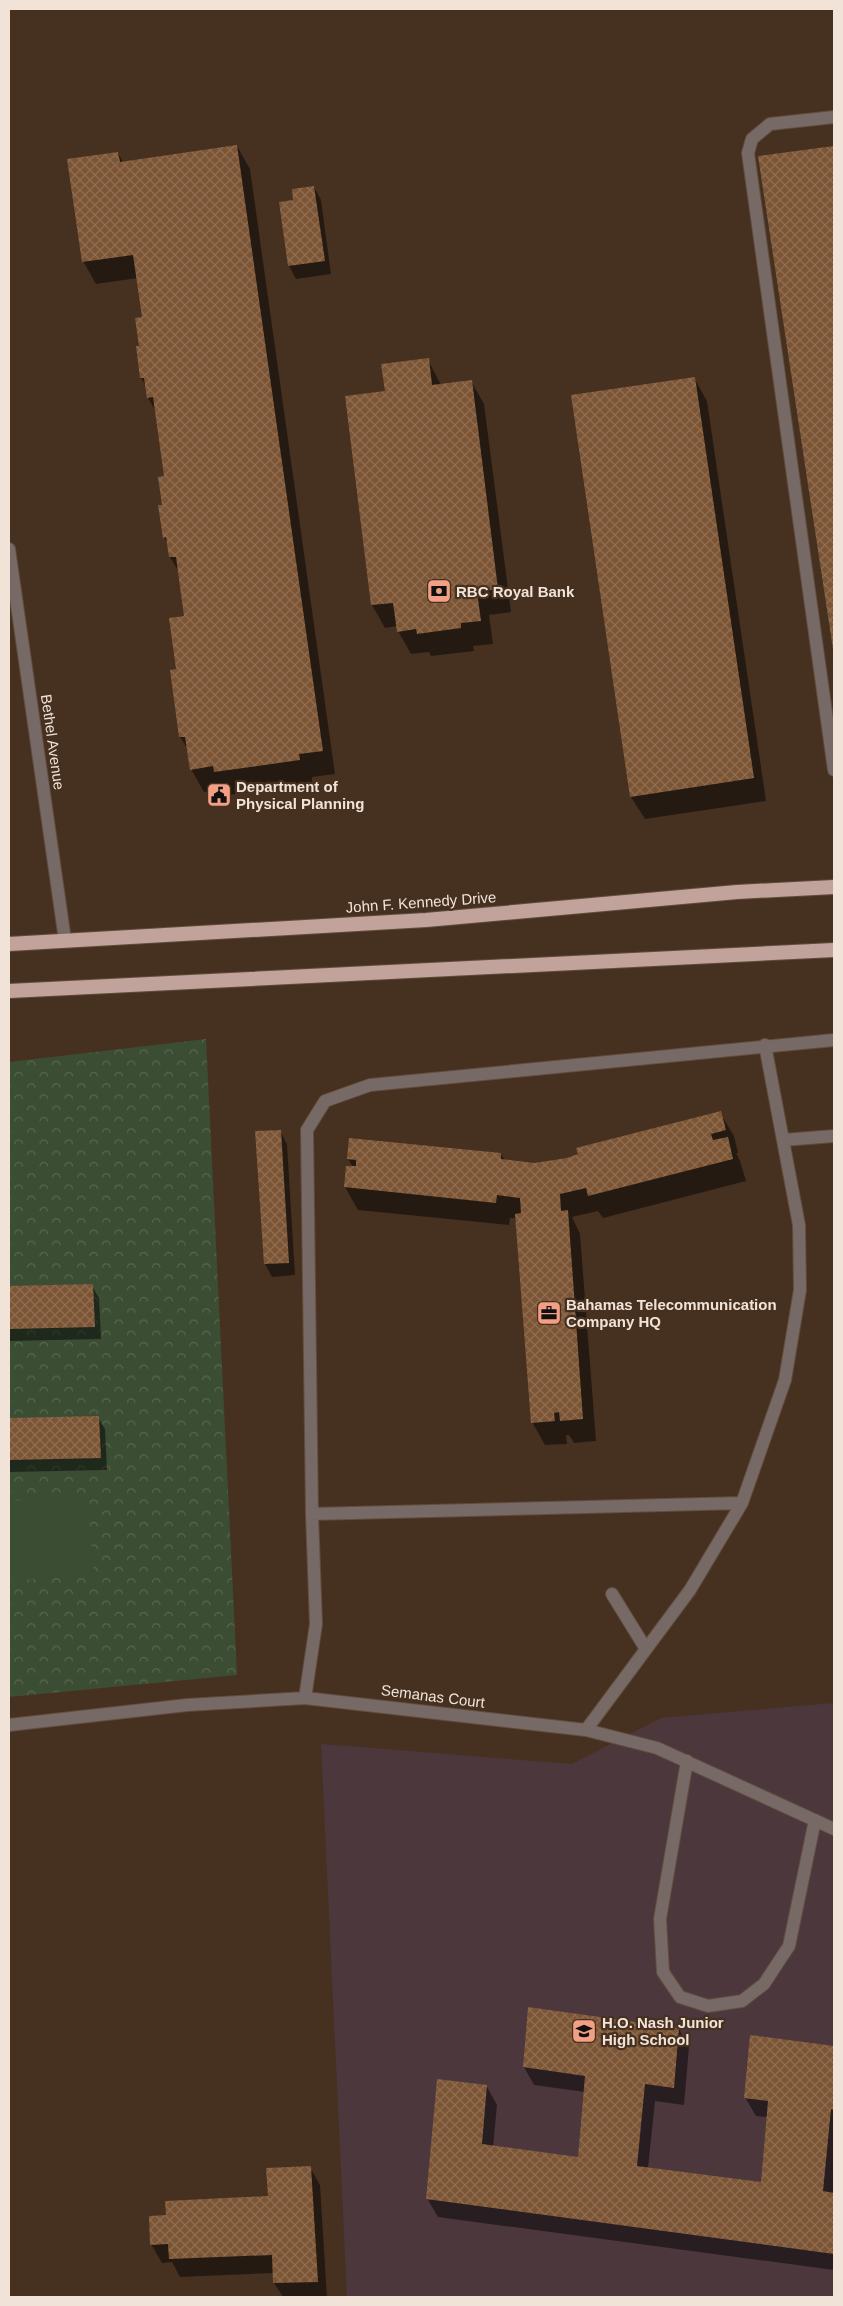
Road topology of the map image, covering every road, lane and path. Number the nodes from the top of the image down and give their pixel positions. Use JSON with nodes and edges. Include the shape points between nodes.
{"nodes":[{"id":1,"x":834,"y":117,"type":"edge"},
{"id":2,"x":9,"y":549,"type":"edge"},
{"id":3,"x":834,"y":770,"type":"edge"},
{"id":4,"x":834,"y":887,"type":"edge"},
{"id":5,"x":65,"y":940,"type":"junction"},
{"id":6,"x":9,"y":944,"type":"edge"},
{"id":7,"x":834,"y":950,"type":"edge"},
{"id":8,"x":9,"y":991,"type":"edge"},
{"id":9,"x":834,"y":1040,"type":"edge"},
{"id":10,"x":765,"y":1046,"type":"junction"},
{"id":11,"x":834,"y":1136,"type":"edge"},
{"id":12,"x":783,"y":1140,"type":"junction"},
{"id":13,"x":742,"y":1503,"type":"junction"},
{"id":14,"x":312,"y":1514,"type":"junction"},
{"id":15,"x":612,"y":1594,"type":"dead end"},
{"id":16,"x":646,"y":1649,"type":"junction"},
{"id":17,"x":306,"y":1698,"type":"junction"},
{"id":18,"x":9,"y":1725,"type":"edge"},
{"id":19,"x":586,"y":1730,"type":"junction"},
{"id":20,"x":687,"y":1762,"type":"junction"},
{"id":21,"x":815,"y":1820,"type":"junction"},
{"id":22,"x":834,"y":1829,"type":"edge"}],
"edges":[{"from":1,"to":3,"type":"street","via":[[770,124],[752,139],[748,153]]},
{"from":2,"to":5,"type":"street","name":"Bethel Avenue"},
{"from":4,"to":5,"type":"highway","name":"John F. Kennedy Drive","via":[[737,892],[426,920]]},
{"from":5,"to":6,"type":"highway","name":"John F. Kennedy Drive"},
{"from":7,"to":8,"type":"highway"},
{"from":9,"to":10,"type":"street"},
{"from":10,"to":12,"type":"street"},
{"from":10,"to":14,"type":"street","via":[[370,1085],[325,1101],[306,1130]]},
{"from":11,"to":12,"type":"street"},
{"from":12,"to":13,"type":"street","via":[[799,1224],[800,1290],[785,1380]]},
{"from":13,"to":14,"type":"street"},
{"from":13,"to":16,"type":"street","via":[[690,1590]]},
{"from":14,"to":17,"type":"street","via":[[316,1624]]},
{"from":15,"to":16,"type":"street"},
{"from":16,"to":19,"type":"street"},
{"from":17,"to":18,"type":"street","name":"Semanas Court","via":[[187,1705]]},
{"from":17,"to":19,"type":"street","name":"Semanas Court"},
{"from":19,"to":20,"type":"street","name":"Semanas Court","via":[[656,1748]]},
{"from":20,"to":21,"type":"street","name":"Semanas Court"},
{"from":20,"to":21,"type":"street","via":[[660,1919],[663,1972],[680,1997],[708,2006],[742,2001],[764,1984],[789,1946]]},
{"from":21,"to":22,"type":"street","name":"Semanas Court"}]}
